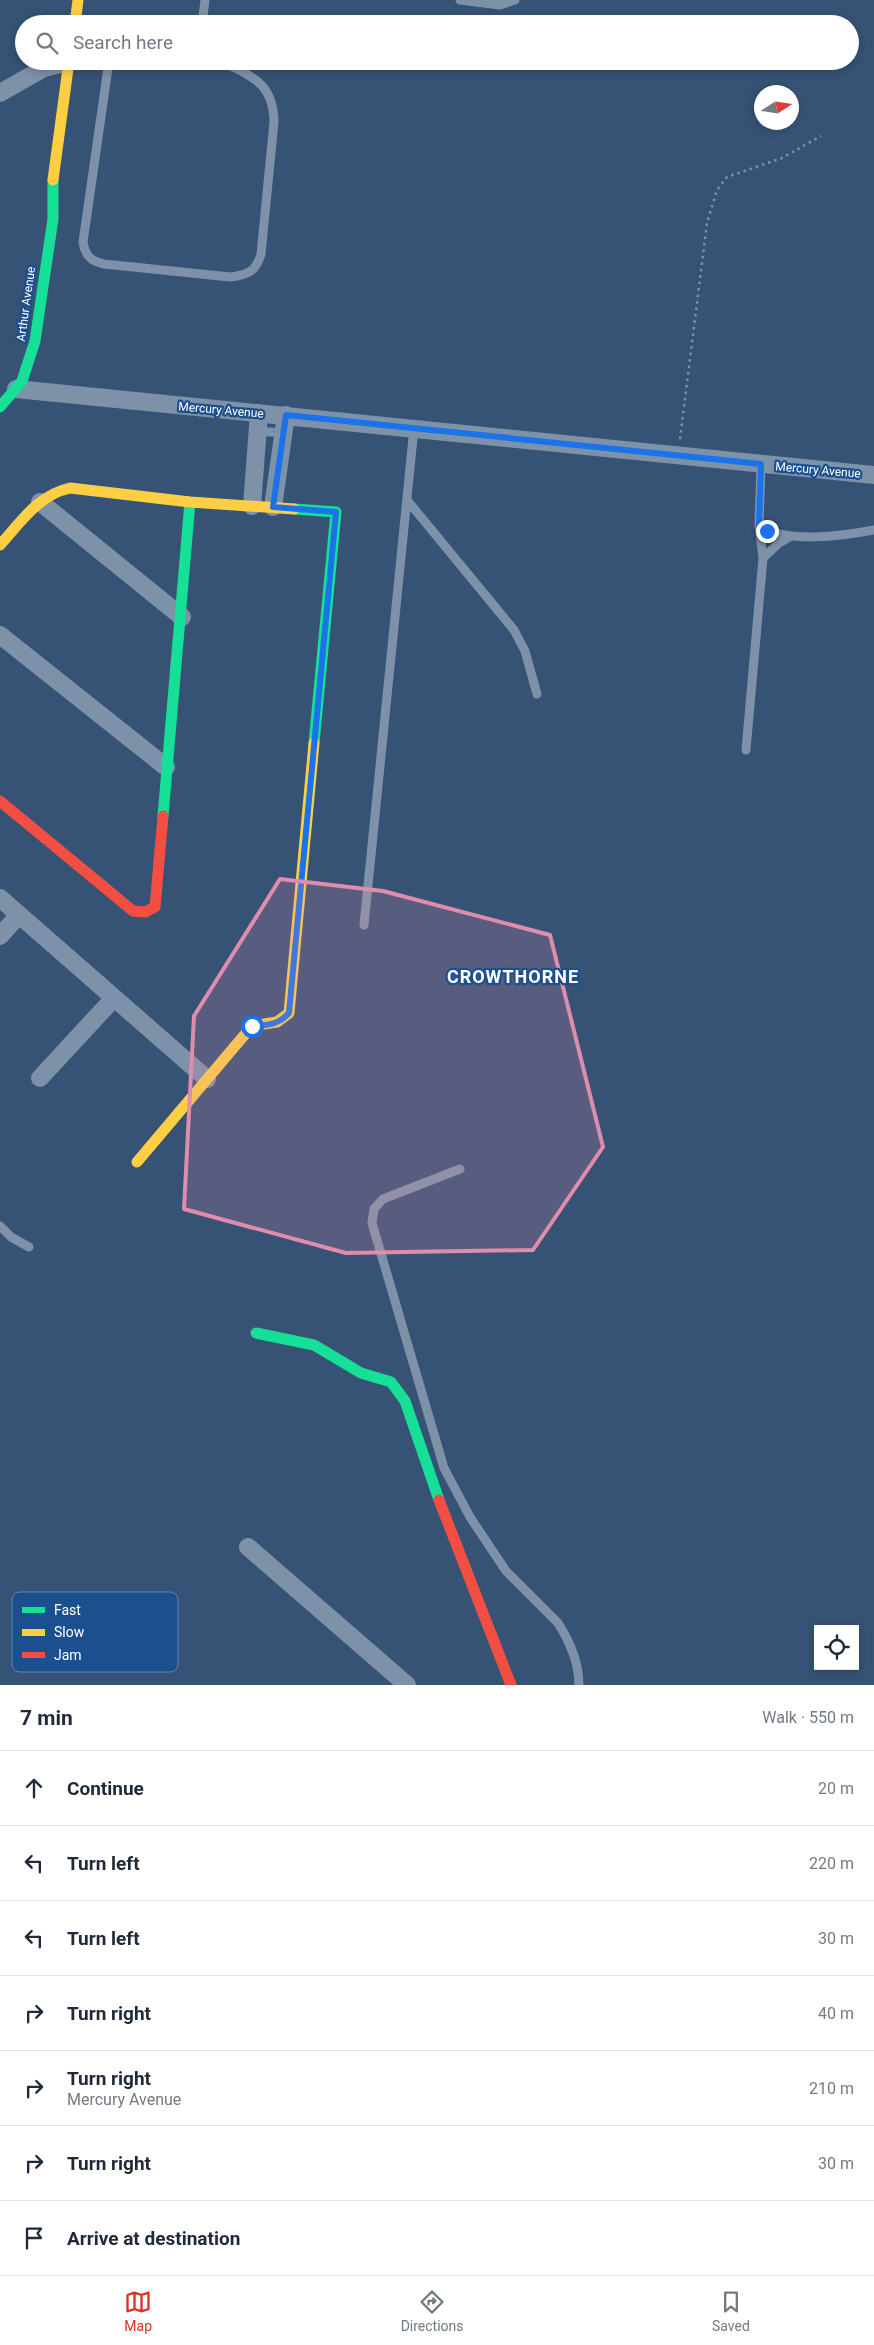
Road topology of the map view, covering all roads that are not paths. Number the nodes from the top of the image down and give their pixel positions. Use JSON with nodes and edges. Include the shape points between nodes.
{"nodes":[{"id":1,"x":78,"y":0,"type":"edge"},
{"id":2,"x":90,"y":0,"type":"edge"},
{"id":3,"x":205,"y":0,"type":"edge"},
{"id":4,"x":460,"y":0,"type":"edge"},
{"id":5,"x":515,"y":0,"type":"edge"},
{"id":6,"x":76,"y":15,"type":"edge"},
{"id":7,"x":88,"y":15,"type":"edge"},
{"id":8,"x":203,"y":15,"type":"edge"},
{"id":9,"x":40,"y":70,"type":"edge"},
{"id":10,"x":72,"y":70,"type":"edge"},
{"id":11,"x":108,"y":70,"type":"edge"},
{"id":12,"x":238,"y":70,"type":"edge"},
{"id":13,"x":0,"y":93,"type":"edge"},
{"id":14,"x":16,"y":389,"type":"junction"},
{"id":15,"x":0,"y":407,"type":"edge"},
{"id":16,"x":259,"y":413,"type":"junction"},
{"id":17,"x":286,"y":415,"type":"junction"},
{"id":18,"x":414,"y":428,"type":"junction"},
{"id":19,"x":257,"y":432,"type":"junction"},
{"id":20,"x":283,"y":433,"type":"junction"},
{"id":21,"x":761,"y":464,"type":"junction"},
{"id":22,"x":874,"y":475,"type":"edge"},
{"id":23,"x":407,"y":500,"type":"junction"},
{"id":24,"x":40,"y":502,"type":"junction"},
{"id":25,"x":190,"y":502,"type":"junction"},
{"id":26,"x":252,"y":506,"type":"junction"},
{"id":27,"x":273,"y":507,"type":"junction"},
{"id":28,"x":759,"y":525,"type":"junction"},
{"id":29,"x":874,"y":530,"type":"edge"},
{"id":30,"x":791,"y":536,"type":"junction"},
{"id":31,"x":0,"y":545,"type":"edge"},
{"id":32,"x":763,"y":558,"type":"junction"},
{"id":33,"x":182,"y":617,"type":"junction"},
{"id":34,"x":0,"y":635,"type":"edge"},
{"id":35,"x":537,"y":694,"type":"dead end"},
{"id":36,"x":746,"y":750,"type":"dead end"},
{"id":37,"x":166,"y":767,"type":"junction"},
{"id":38,"x":0,"y":801,"type":"edge"},
{"id":39,"x":0,"y":898,"type":"edge"},
{"id":40,"x":19,"y":915,"type":"junction"},
{"id":41,"x":364,"y":925,"type":"dead end"},
{"id":42,"x":0,"y":936,"type":"edge"},
{"id":43,"x":114,"y":998,"type":"junction"},
{"id":44,"x":40,"y":1078,"type":"dead end"},
{"id":45,"x":207,"y":1079,"type":"junction"},
{"id":46,"x":137,"y":1162,"type":"dead end"},
{"id":47,"x":460,"y":1169,"type":"dead end"},
{"id":48,"x":0,"y":1226,"type":"edge"},
{"id":49,"x":29,"y":1247,"type":"dead end"},
{"id":50,"x":256,"y":1333,"type":"dead end"},
{"id":51,"x":248,"y":1547,"type":"dead end"},
{"id":52,"x":407,"y":1685,"type":"edge"},
{"id":53,"x":511,"y":1685,"type":"edge"},
{"id":54,"x":579,"y":1685,"type":"edge"}],
"edges":[{"from":1,"to":6,"type":"street"},
{"from":2,"to":7,"type":"street"},
{"from":3,"to":8,"type":"lane"},
{"from":4,"to":5,"type":"lane","via":[[500,5]]},
{"from":9,"to":13,"type":"street"},
{"from":10,"to":14,"type":"street","name":"Arthur Avenue","via":[[61,191],[53,219],[36,341]]},
{"from":11,"to":12,"type":"lane","via":[[83,242],[88,256],[94,262],[104,264],[230,276],[254,270],[261,254],[274,122],[270,96],[258,81]]},
{"from":14,"to":15,"type":"street","name":"Arthur Avenue"},
{"from":14,"to":16,"type":"street","name":"Mercury Avenue"},
{"from":16,"to":17,"type":"street","name":"Mercury Avenue"},
{"from":16,"to":19,"type":"street"},
{"from":17,"to":18,"type":"street","name":"Mercury Avenue"},
{"from":17,"to":20,"type":"street"},
{"from":18,"to":21,"type":"street","name":"Mercury Avenue"},
{"from":18,"to":23,"type":"lane"},
{"from":19,"to":20,"type":"lane"},
{"from":19,"to":26,"type":"street"},
{"from":20,"to":27,"type":"street"},
{"from":21,"to":22,"type":"street","name":"Mercury Avenue"},
{"from":21,"to":28,"type":"lane"},
{"from":23,"to":35,"type":"lane","via":[[514,630],[525,651]]},
{"from":23,"to":41,"type":"lane"},
{"from":24,"to":25,"type":"street","via":[[60,489],[70,488]]},
{"from":24,"to":31,"type":"street"},
{"from":24,"to":33,"type":"street"},
{"from":25,"to":26,"type":"street"},
{"from":25,"to":33,"type":"street"},
{"from":26,"to":27,"type":"street"},
{"from":27,"to":45,"type":"street","via":[[336,512],[289,1013],[283,1020],[272,1024],[252,1026]]},
{"from":28,"to":30,"type":"lane","via":[[767,531]]},
{"from":28,"to":32,"type":"lane"},
{"from":29,"to":30,"type":"lane"},
{"from":30,"to":32,"type":"lane","via":[[778,543]]},
{"from":32,"to":36,"type":"lane"},
{"from":33,"to":37,"type":"street"},
{"from":34,"to":37,"type":"street"},
{"from":37,"to":38,"type":"street","via":[[155,907],[145,912],[134,910]]},
{"from":39,"to":40,"type":"street"},
{"from":40,"to":42,"type":"street"},
{"from":40,"to":43,"type":"street"},
{"from":43,"to":44,"type":"street"},
{"from":43,"to":45,"type":"street"},
{"from":45,"to":46,"type":"street"},
{"from":47,"to":54,"type":"lane","via":[[383,1200],[374,1209],[372,1223],[444,1468],[470,1517],[506,1571],[564,1632],[577,1666]]},
{"from":48,"to":49,"type":"lane"},
{"from":50,"to":53,"type":"street","via":[[314,1345],[361,1373],[390,1382],[398,1388]]},
{"from":51,"to":52,"type":"street"}]}
